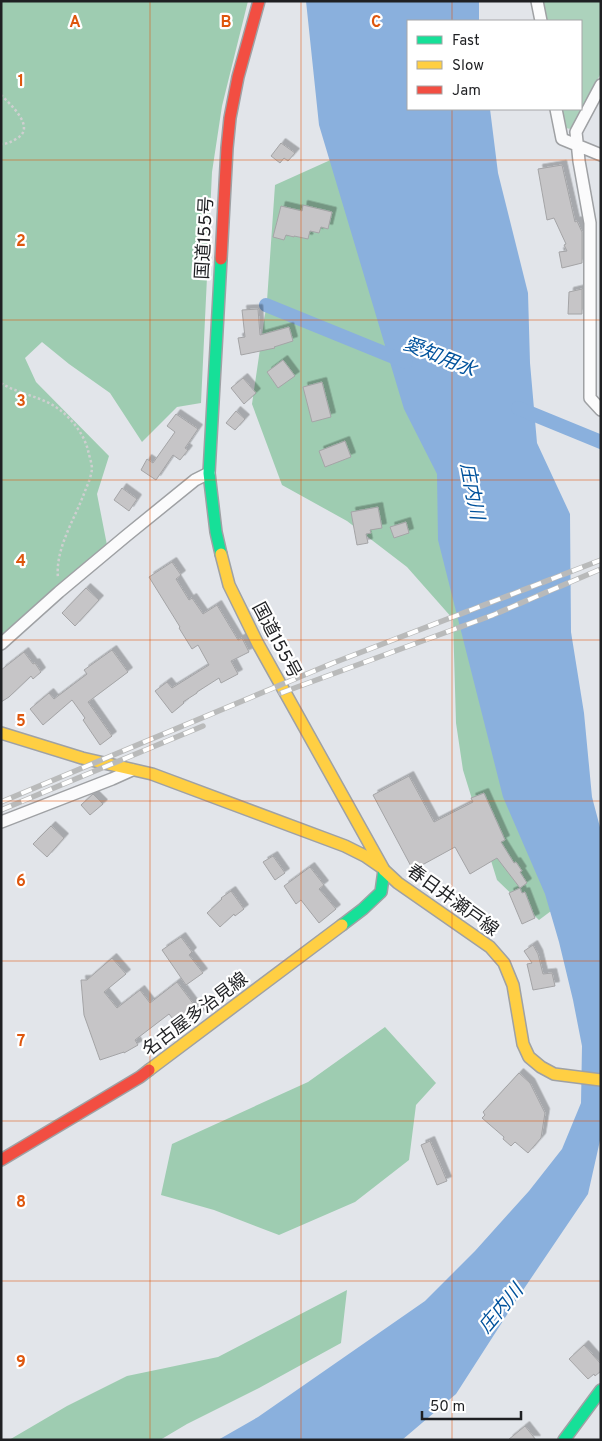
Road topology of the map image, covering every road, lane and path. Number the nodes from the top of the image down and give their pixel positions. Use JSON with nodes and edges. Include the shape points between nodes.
{"nodes":[{"id":1,"x":259,"y":1,"type":"edge"},
{"id":2,"x":537,"y":1,"type":"edge"},
{"id":3,"x":540,"y":20,"type":"edge"},
{"id":4,"x":601,"y":85,"type":"edge"},
{"id":5,"x":1,"y":94,"type":"edge"},
{"id":6,"x":556,"y":110,"type":"edge"},
{"id":7,"x":1,"y":144,"type":"edge"},
{"id":8,"x":576,"y":146,"type":"junction"},
{"id":9,"x":601,"y":155,"type":"edge"},
{"id":10,"x":1,"y":383,"type":"edge"},
{"id":11,"x":601,"y":410,"type":"edge"},
{"id":12,"x":208,"y":473,"type":"junction"},
{"id":13,"x":59,"y":592,"type":"junction"},
{"id":14,"x":1,"y":644,"type":"edge"},
{"id":15,"x":1,"y":733,"type":"edge"},
{"id":16,"x":133,"y":770,"type":"junction"},
{"id":17,"x":1,"y":822,"type":"edge"},
{"id":18,"x":384,"y":870,"type":"junction"},
{"id":19,"x":601,"y":1080,"type":"edge"},
{"id":20,"x":1,"y":1160,"type":"edge"},
{"id":21,"x":601,"y":1390,"type":"edge"},
{"id":22,"x":564,"y":1440,"type":"edge"}],
"edges":[{"from":1,"to":12,"type":"main road","name":"国道155号","via":[[230,118]]},
{"from":2,"to":3,"type":"street"},
{"from":4,"to":8,"type":"street","via":[[576,132]]},
{"from":5,"to":7,"type":"path","via":[[17,112],[24,130],[21,136]]},
{"from":6,"to":8,"type":"street","via":[[562,139]]},
{"from":8,"to":9,"type":"street"},
{"from":8,"to":11,"type":"street","via":[[590,223],[590,398]]},
{"from":10,"to":13,"type":"path","via":[[61,410],[79,430],[87,445],[92,468],[62,546],[57,571]]},
{"from":12,"to":13,"type":"street","via":[[195,480]]},
{"from":12,"to":18,"type":"main road","name":"国道155号","via":[[216,532],[229,585],[258,644]]},
{"from":13,"to":14,"type":"street"},
{"from":15,"to":16,"type":"main road"},
{"from":16,"to":17,"type":"street"},
{"from":16,"to":18,"type":"main road","via":[[152,774],[345,846]]},
{"from":18,"to":19,"type":"main road","name":"春日井瀬戸線","via":[[398,884],[490,947],[504,963],[513,984],[523,1044],[529,1057],[554,1074]]},
{"from":18,"to":20,"type":"main road","name":"名古屋多治見線","via":[[381,892],[363,908],[140,1077]]},
{"from":21,"to":22,"type":"main road"}]}
